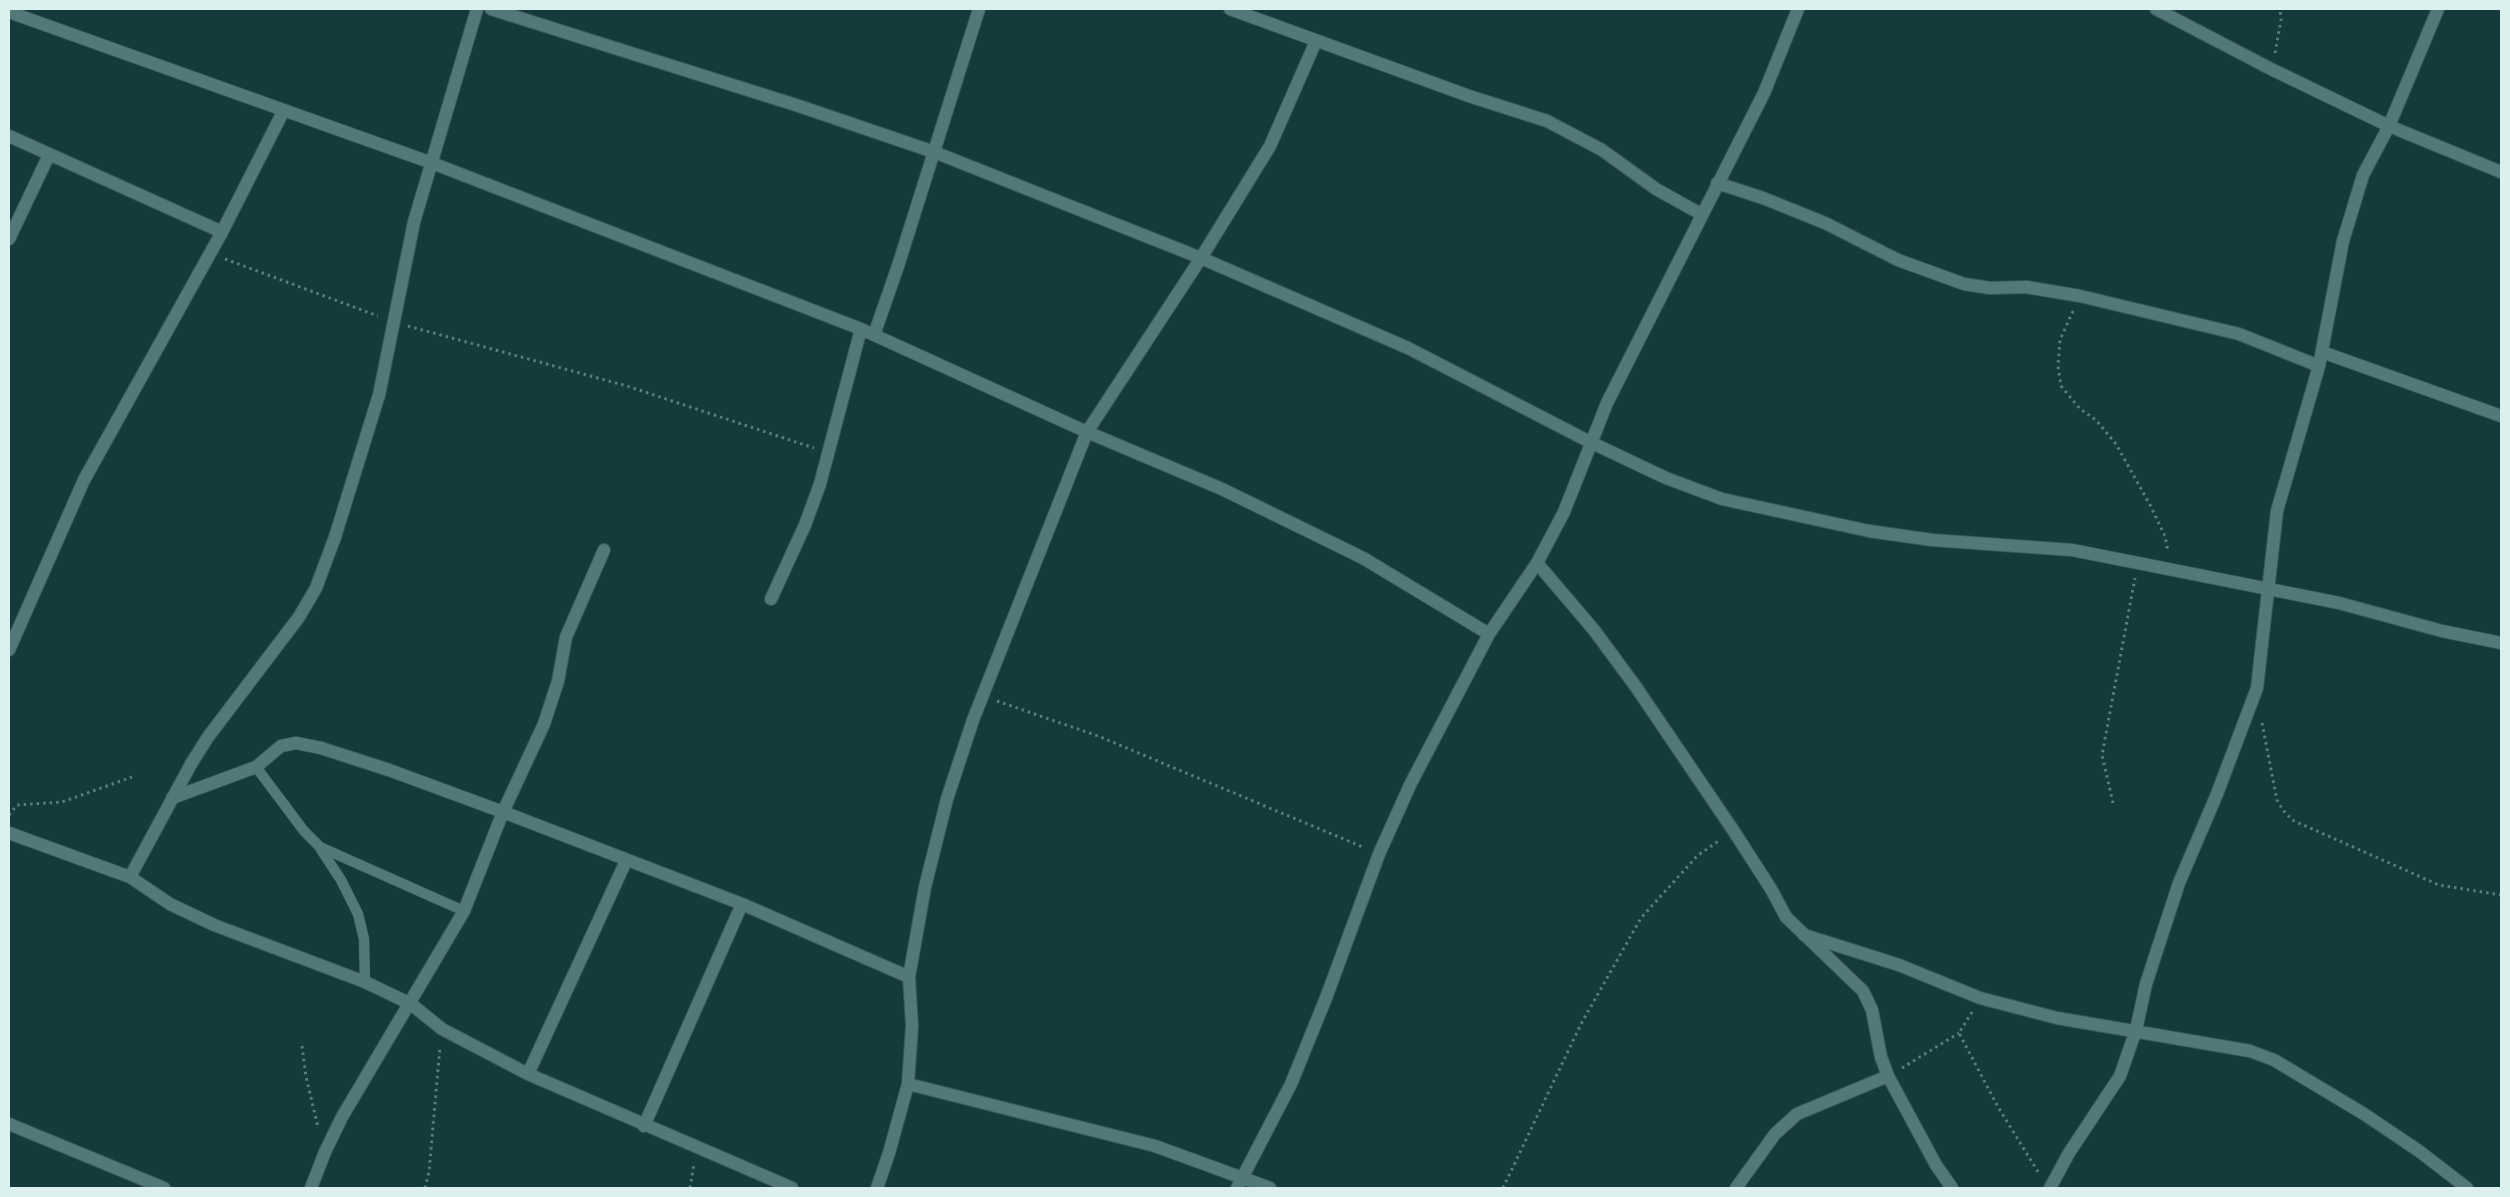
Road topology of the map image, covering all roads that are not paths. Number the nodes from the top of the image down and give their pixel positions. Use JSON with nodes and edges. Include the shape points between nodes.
{"nodes":[{"id":1,"x":477,"y":9,"type":"edge"},
{"id":2,"x":491,"y":9,"type":"edge"},
{"id":3,"x":979,"y":9,"type":"edge"},
{"id":4,"x":1230,"y":9,"type":"edge"},
{"id":5,"x":1798,"y":9,"type":"edge"},
{"id":6,"x":2156,"y":9,"type":"edge"},
{"id":7,"x":2438,"y":9,"type":"edge"},
{"id":8,"x":9,"y":12,"type":"edge"},
{"id":9,"x":29,"y":14,"type":"edge"},
{"id":10,"x":1316,"y":41,"type":"junction"},
{"id":11,"x":284,"y":110,"type":"junction"},
{"id":12,"x":2389,"y":126,"type":"junction"},
{"id":13,"x":9,"y":136,"type":"edge"},
{"id":14,"x":934,"y":152,"type":"junction"},
{"id":15,"x":49,"y":155,"type":"junction"},
{"id":16,"x":432,"y":164,"type":"junction"},
{"id":17,"x":2501,"y":172,"type":"edge"},
{"id":18,"x":1717,"y":183,"type":"junction"},
{"id":19,"x":1701,"y":214,"type":"junction"},
{"id":20,"x":222,"y":232,"type":"junction"},
{"id":21,"x":9,"y":239,"type":"edge"},
{"id":22,"x":1201,"y":258,"type":"junction"},
{"id":23,"x":861,"y":329,"type":"junction"},
{"id":24,"x":874,"y":335,"type":"junction"},
{"id":25,"x":2322,"y":352,"type":"junction"},
{"id":26,"x":2319,"y":366,"type":"junction"},
{"id":27,"x":2501,"y":416,"type":"edge"},
{"id":28,"x":1087,"y":432,"type":"junction"},
{"id":29,"x":1590,"y":442,"type":"junction"},
{"id":30,"x":604,"y":550,"type":"dead end"},
{"id":31,"x":1536,"y":563,"type":"junction"},
{"id":32,"x":2267,"y":587,"type":"junction"},
{"id":33,"x":770,"y":599,"type":"dead end"},
{"id":34,"x":1489,"y":634,"type":"junction"},
{"id":35,"x":2501,"y":643,"type":"edge"},
{"id":36,"x":9,"y":650,"type":"edge"},
{"id":37,"x":256,"y":767,"type":"junction"},
{"id":38,"x":172,"y":798,"type":"junction"},
{"id":39,"x":503,"y":812,"type":"junction"},
{"id":40,"x":9,"y":833,"type":"edge"},
{"id":41,"x":320,"y":847,"type":"junction"},
{"id":42,"x":626,"y":861,"type":"junction"},
{"id":43,"x":130,"y":877,"type":"junction"},
{"id":44,"x":742,"y":904,"type":"junction"},
{"id":45,"x":464,"y":911,"type":"junction"},
{"id":46,"x":1801,"y":934,"type":"junction"},
{"id":47,"x":909,"y":977,"type":"junction"},
{"id":48,"x":365,"y":982,"type":"junction"},
{"id":49,"x":411,"y":1004,"type":"junction"},
{"id":50,"x":2136,"y":1030,"type":"junction"},
{"id":51,"x":528,"y":1074,"type":"junction"},
{"id":52,"x":1888,"y":1076,"type":"junction"},
{"id":53,"x":908,"y":1084,"type":"junction"},
{"id":54,"x":9,"y":1124,"type":"edge"},
{"id":55,"x":644,"y":1126,"type":"junction"},
{"id":56,"x":1239,"y":1183,"type":"edge"},
{"id":57,"x":2047,"y":1185,"type":"edge"},
{"id":58,"x":2461,"y":1187,"type":"edge"},
{"id":59,"x":164,"y":1188,"type":"edge"},
{"id":60,"x":311,"y":1188,"type":"edge"},
{"id":61,"x":792,"y":1188,"type":"edge"},
{"id":62,"x":876,"y":1188,"type":"edge"},
{"id":63,"x":1270,"y":1188,"type":"edge"},
{"id":64,"x":1736,"y":1188,"type":"edge"},
{"id":65,"x":1952,"y":1188,"type":"edge"}],
"edges":[{"from":1,"to":16,"type":"street"},
{"from":2,"to":14,"type":"street"},
{"from":3,"to":14,"type":"street"},
{"from":4,"to":10,"type":"street"},
{"from":5,"to":18,"type":"street","via":[[1764,93]]},
{"from":6,"to":12,"type":"street","via":[[2271,70]]},
{"from":7,"to":12,"type":"street"},
{"from":8,"to":9,"type":"street"},
{"from":9,"to":11,"type":"street"},
{"from":10,"to":19,"type":"street","via":[[1547,121],[1602,150],[1656,189]]},
{"from":10,"to":22,"type":"street","via":[[1270,146]]},
{"from":11,"to":16,"type":"street"},
{"from":11,"to":20,"type":"street"},
{"from":12,"to":17,"type":"street"},
{"from":12,"to":25,"type":"street","via":[[2363,175],[2346,231]]},
{"from":13,"to":15,"type":"street"},
{"from":14,"to":22,"type":"street"},
{"from":14,"to":24,"type":"street"},
{"from":15,"to":20,"type":"street"},
{"from":15,"to":21,"type":"street"},
{"from":16,"to":23,"type":"street"},
{"from":16,"to":38,"type":"street","via":[[414,222],[379,395],[316,588],[299,617],[208,737]]},
{"from":18,"to":19,"type":"street"},
{"from":18,"to":26,"type":"street","via":[[1825,223],[1898,260],[1964,284],[1990,288],[2026,287],[2080,296],[2239,334]]},
{"from":19,"to":29,"type":"street"},
{"from":20,"to":36,"type":"street","via":[[84,480]]},
{"from":22,"to":28,"type":"street"},
{"from":22,"to":29,"type":"street","via":[[1408,348]]},
{"from":23,"to":24,"type":"street"},
{"from":23,"to":33,"type":"street","via":[[820,484],[805,525]]},
{"from":24,"to":28,"type":"street"},
{"from":25,"to":26,"type":"street"},
{"from":25,"to":27,"type":"street"},
{"from":26,"to":32,"type":"street","via":[[2277,511]]},
{"from":28,"to":34,"type":"street","via":[[1222,489],[1363,558]]},
{"from":28,"to":47,"type":"street","via":[[983,696],[947,800],[925,887]]},
{"from":29,"to":31,"type":"street","via":[[1564,512]]},
{"from":29,"to":32,"type":"street","via":[[1666,478],[1722,498],[1869,531],[1932,540],[2072,550]]},
{"from":30,"to":39,"type":"street","via":[[566,636],[558,681],[544,724]]},
{"from":31,"to":34,"type":"street"},
{"from":31,"to":46,"type":"street","via":[[1594,630],[1636,688],[1733,830],[1786,917]]},
{"from":32,"to":35,"type":"street"},
{"from":32,"to":50,"type":"street","via":[[2257,688],[2179,883],[2146,984]]},
{"from":34,"to":56,"type":"street","via":[[1411,783],[1379,854],[1291,1084]]},
{"from":37,"to":38,"type":"street"},
{"from":37,"to":39,"type":"street","via":[[281,746],[296,743],[389,770]]},
{"from":37,"to":41,"type":"lane","via":[[298,824]]},
{"from":38,"to":43,"type":"street"},
{"from":39,"to":42,"type":"street"},
{"from":39,"to":45,"type":"street"},
{"from":40,"to":43,"type":"street"},
{"from":41,"to":45,"type":"lane"},
{"from":41,"to":48,"type":"lane","via":[[358,914],[364,939]]},
{"from":42,"to":44,"type":"street"},
{"from":42,"to":51,"type":"street"},
{"from":43,"to":48,"type":"street","via":[[170,904],[207,922]]},
{"from":44,"to":47,"type":"street"},
{"from":44,"to":55,"type":"street"},
{"from":45,"to":49,"type":"street"},
{"from":46,"to":50,"type":"street","via":[[1899,966],[1980,998],[2057,1018]]},
{"from":46,"to":52,"type":"street","via":[[1863,991],[1872,1010]]},
{"from":47,"to":53,"type":"street","via":[[912,1026]]},
{"from":48,"to":49,"type":"street"},
{"from":49,"to":51,"type":"street","via":[[442,1029]]},
{"from":49,"to":60,"type":"street","via":[[370,1068],[325,1152]]},
{"from":50,"to":57,"type":"street","via":[[2120,1076]]},
{"from":50,"to":58,"type":"street","via":[[2250,1051],[2274,1060],[2419,1151]]},
{"from":51,"to":55,"type":"street"},
{"from":52,"to":64,"type":"street","via":[[1797,1114],[1775,1134]]},
{"from":52,"to":65,"type":"street"},
{"from":53,"to":56,"type":"street","via":[[1155,1146]]},
{"from":53,"to":62,"type":"street"},
{"from":54,"to":59,"type":"street"},
{"from":55,"to":61,"type":"street"},
{"from":56,"to":63,"type":"street"}]}
